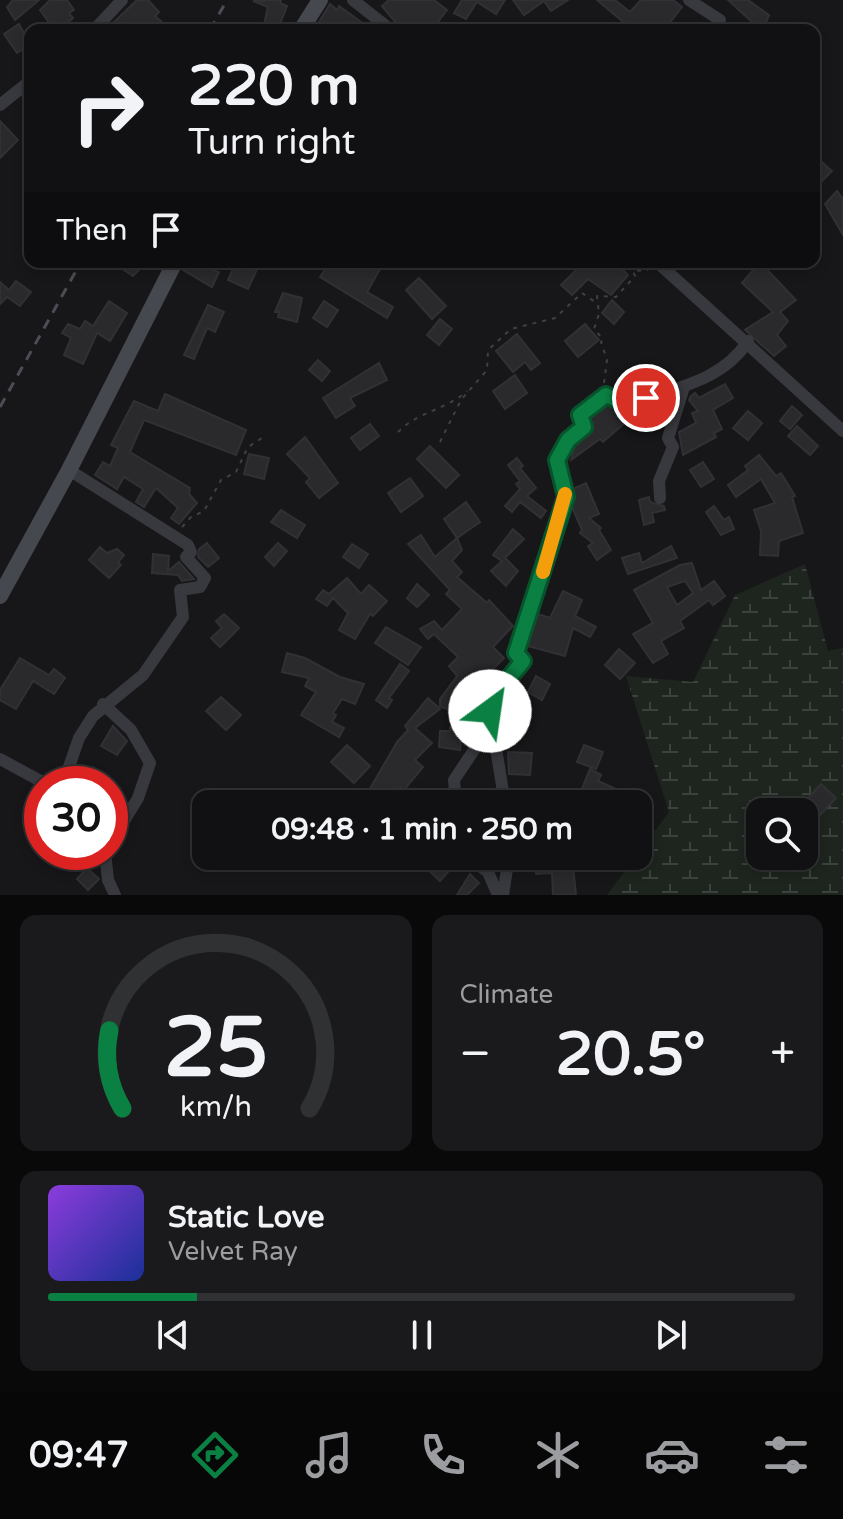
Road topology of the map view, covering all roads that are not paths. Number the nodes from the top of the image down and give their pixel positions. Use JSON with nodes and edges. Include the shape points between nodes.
{"nodes":[{"id":1,"x":122,"y":0,"type":"edge"},
{"id":2,"x":320,"y":0,"type":"edge"},
{"id":3,"x":353,"y":0,"type":"edge"},
{"id":4,"x":689,"y":0,"type":"edge"},
{"id":5,"x":720,"y":20,"type":"dead end"},
{"id":6,"x":100,"y":24,"type":"edge"},
{"id":7,"x":305,"y":24,"type":"edge"},
{"id":8,"x":383,"y":24,"type":"edge"},
{"id":9,"x":24,"y":86,"type":"edge"},
{"id":10,"x":0,"y":105,"type":"edge"},
{"id":11,"x":172,"y":268,"type":"edge"},
{"id":12,"x":663,"y":268,"type":"edge"},
{"id":13,"x":748,"y":341,"type":"junction"},
{"id":14,"x":684,"y":387,"type":"junction"},
{"id":15,"x":843,"y":431,"type":"edge"},
{"id":16,"x":69,"y":470,"type":"junction"},
{"id":17,"x":660,"y":498,"type":"dead end"},
{"id":18,"x":0,"y":596,"type":"edge"},
{"id":19,"x":103,"y":704,"type":"junction"},
{"id":20,"x":493,"y":744,"type":"junction"},
{"id":21,"x":0,"y":759,"type":"edge"},
{"id":22,"x":69,"y":766,"type":"edge"},
{"id":23,"x":24,"y":772,"type":"edge"},
{"id":24,"x":456,"y":790,"type":"edge"},
{"id":25,"x":502,"y":790,"type":"edge"},
{"id":26,"x":128,"y":814,"type":"edge"},
{"id":27,"x":107,"y":870,"type":"edge"},
{"id":28,"x":485,"y":870,"type":"edge"},
{"id":29,"x":506,"y":870,"type":"edge"},
{"id":30,"x":115,"y":895,"type":"edge"},
{"id":31,"x":500,"y":895,"type":"edge"}],
"edges":[{"from":1,"to":6,"type":"street"},
{"from":2,"to":7,"type":"main road"},
{"from":3,"to":8,"type":"street"},
{"from":4,"to":5,"type":"street"},
{"from":9,"to":10,"type":"street"},
{"from":11,"to":16,"type":"main road"},
{"from":12,"to":13,"type":"street"},
{"from":13,"to":14,"type":"street","via":[[726,366]]},
{"from":13,"to":15,"type":"street"},
{"from":14,"to":17,"type":"street","via":[[668,438],[673,447],[659,481]]},
{"from":14,"to":20,"type":"street","via":[[628,405],[606,395],[580,415],[584,427],[560,451],[557,460],[566,497],[516,653],[523,661],[492,702]]},
{"from":16,"to":18,"type":"main road"},
{"from":16,"to":19,"type":"street","via":[[188,545],[191,552],[186,557],[205,578],[200,587],[180,590],[183,617],[153,664]]},
{"from":19,"to":22,"type":"street","via":[[79,738]]},
{"from":19,"to":26,"type":"street","via":[[125,723],[150,763]]},
{"from":20,"to":24,"type":"street","via":[[480,741],[456,775]]},
{"from":20,"to":25,"type":"street"},
{"from":21,"to":23,"type":"street"},
{"from":27,"to":30,"type":"street"},
{"from":28,"to":31,"type":"street"},
{"from":29,"to":31,"type":"street"}]}
